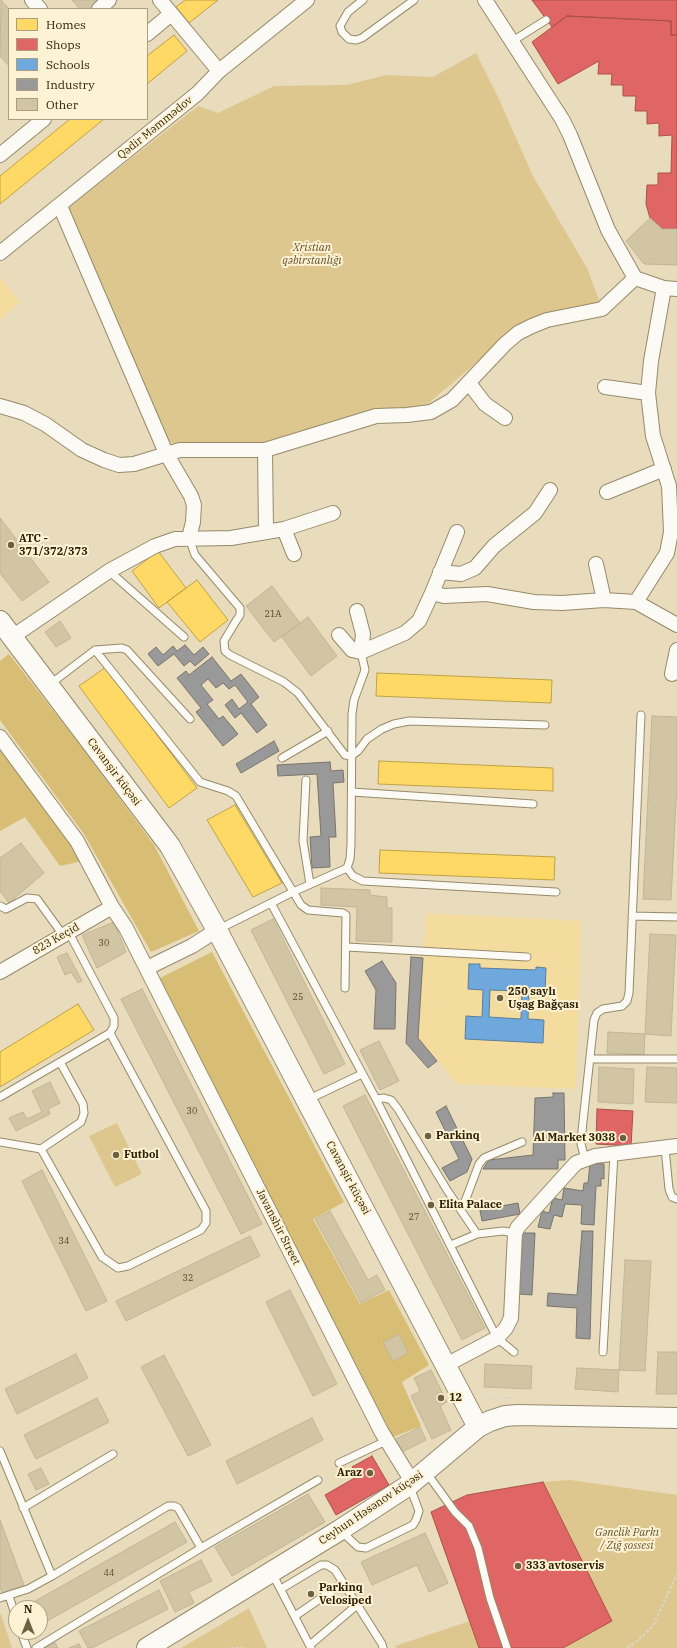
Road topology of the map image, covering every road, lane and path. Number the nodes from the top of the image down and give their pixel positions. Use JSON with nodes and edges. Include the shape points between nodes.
{"nodes":[{"id":1,"x":32,"y":0,"type":"edge"},
{"id":2,"x":109,"y":0,"type":"edge"},
{"id":3,"x":160,"y":0,"type":"edge"},
{"id":4,"x":307,"y":0,"type":"edge"},
{"id":5,"x":363,"y":0,"type":"edge"},
{"id":6,"x":414,"y":0,"type":"edge"},
{"id":7,"x":485,"y":0,"type":"edge"},
{"id":8,"x":39,"y":8,"type":"edge"},
{"id":9,"x":101,"y":8,"type":"edge"},
{"id":10,"x":171,"y":14,"type":"junction"},
{"id":11,"x":546,"y":20,"type":"dead end"},
{"id":12,"x":148,"y":33,"type":"edge"},
{"id":13,"x":512,"y":42,"type":"junction"},
{"id":14,"x":219,"y":71,"type":"junction"},
{"id":15,"x":43,"y":120,"type":"edge"},
{"id":16,"x":0,"y":155,"type":"edge"},
{"id":17,"x":60,"y":206,"type":"junction"},
{"id":18,"x":1,"y":251,"type":"edge"},
{"id":19,"x":635,"y":278,"type":"junction"},
{"id":20,"x":671,"y":288,"type":"edge"},
{"id":21,"x":469,"y":383,"type":"junction"},
{"id":22,"x":605,"y":387,"type":"dead end"},
{"id":23,"x":648,"y":393,"type":"junction"},
{"id":24,"x":0,"y":406,"type":"edge"},
{"id":25,"x":506,"y":418,"type":"dead end"},
{"id":26,"x":265,"y":450,"type":"junction"},
{"id":27,"x":166,"y":453,"type":"junction"},
{"id":28,"x":664,"y":469,"type":"junction"},
{"id":29,"x":550,"y":490,"type":"dead end"},
{"id":30,"x":607,"y":492,"type":"dead end"},
{"id":31,"x":333,"y":513,"type":"dead end"},
{"id":32,"x":284,"y":529,"type":"junction"},
{"id":33,"x":266,"y":531,"type":"junction"},
{"id":34,"x":457,"y":532,"type":"dead end"},
{"id":35,"x":189,"y":538,"type":"junction"},
{"id":36,"x":294,"y":554,"type":"dead end"},
{"id":37,"x":596,"y":564,"type":"dead end"},
{"id":38,"x":109,"y":571,"type":"junction"},
{"id":39,"x":440,"y":572,"type":"junction"},
{"id":40,"x":432,"y":593,"type":"junction"},
{"id":41,"x":604,"y":600,"type":"junction"},
{"id":42,"x":636,"y":602,"type":"junction"},
{"id":43,"x":357,"y":610,"type":"dead end"},
{"id":44,"x":0,"y":621,"type":"edge"},
{"id":45,"x":677,"y":625,"type":"edge"},
{"id":46,"x":339,"y":635,"type":"dead end"},
{"id":47,"x":12,"y":637,"type":"junction"},
{"id":48,"x":184,"y":637,"type":"dead end"},
{"id":49,"x":95,"y":650,"type":"junction"},
{"id":50,"x":677,"y":650,"type":"edge"},
{"id":51,"x":361,"y":652,"type":"junction"},
{"id":52,"x":672,"y":674,"type":"dead end"},
{"id":53,"x":49,"y":685,"type":"junction"},
{"id":54,"x":641,"y":715,"type":"dead end"},
{"id":55,"x":190,"y":719,"type":"dead end"},
{"id":56,"x":545,"y":725,"type":"dead end"},
{"id":57,"x":328,"y":732,"type":"junction"},
{"id":58,"x":0,"y":737,"type":"edge"},
{"id":59,"x":351,"y":756,"type":"junction"},
{"id":60,"x":282,"y":758,"type":"dead end"},
{"id":61,"x":306,"y":780,"type":"dead end"},
{"id":62,"x":352,"y":792,"type":"junction"},
{"id":63,"x":533,"y":804,"type":"dead end"},
{"id":64,"x":347,"y":868,"type":"junction"},
{"id":65,"x":310,"y":884,"type":"junction"},
{"id":66,"x":292,"y":892,"type":"junction"},
{"id":67,"x":556,"y":892,"type":"dead end"},
{"id":68,"x":271,"y":903,"type":"junction"},
{"id":69,"x":0,"y":906,"type":"edge"},
{"id":70,"x":112,"y":907,"type":"junction"},
{"id":71,"x":632,"y":916,"type":"junction"},
{"id":72,"x":677,"y":917,"type":"edge"},
{"id":73,"x":217,"y":930,"type":"junction"},
{"id":74,"x":66,"y":933,"type":"junction"},
{"id":75,"x":347,"y":947,"type":"junction"},
{"id":76,"x":527,"y":957,"type":"dead end"},
{"id":77,"x":147,"y":968,"type":"junction"},
{"id":78,"x":0,"y":972,"type":"edge"},
{"id":79,"x":345,"y":988,"type":"dead end"},
{"id":80,"x":110,"y":1033,"type":"junction"},
{"id":81,"x":591,"y":1058,"type":"junction"},
{"id":82,"x":677,"y":1059,"type":"edge"},
{"id":83,"x":60,"y":1062,"type":"junction"},
{"id":84,"x":362,"y":1074,"type":"junction"},
{"id":85,"x":0,"y":1097,"type":"edge"},
{"id":86,"x":376,"y":1099,"type":"junction"},
{"id":87,"x":307,"y":1100,"type":"junction"},
{"id":88,"x":0,"y":1142,"type":"edge"},
{"id":89,"x":522,"y":1142,"type":"dead end"},
{"id":90,"x":671,"y":1147,"type":"edge"},
{"id":91,"x":41,"y":1149,"type":"junction"},
{"id":92,"x":614,"y":1154,"type":"junction"},
{"id":93,"x":585,"y":1159,"type":"junction"},
{"id":94,"x":677,"y":1199,"type":"edge"},
{"id":95,"x":460,"y":1209,"type":"junction"},
{"id":96,"x":515,"y":1232,"type":"junction"},
{"id":97,"x":477,"y":1234,"type":"junction"},
{"id":98,"x":451,"y":1245,"type":"junction"},
{"id":99,"x":497,"y":1338,"type":"junction"},
{"id":100,"x":514,"y":1352,"type":"dead end"},
{"id":101,"x":603,"y":1352,"type":"dead end"},
{"id":102,"x":446,"y":1365,"type":"junction"},
{"id":103,"x":677,"y":1418,"type":"edge"},
{"id":104,"x":478,"y":1427,"type":"junction"},
{"id":105,"x":386,"y":1441,"type":"junction"},
{"id":106,"x":0,"y":1451,"type":"edge"},
{"id":107,"x":113,"y":1454,"type":"dead end"},
{"id":108,"x":338,"y":1464,"type":"dead end"},
{"id":109,"x":318,"y":1480,"type":"dead end"},
{"id":110,"x":416,"y":1480,"type":"junction"},
{"id":111,"x":23,"y":1508,"type":"junction"},
{"id":112,"x":340,"y":1530,"type":"junction"},
{"id":113,"x":201,"y":1548,"type":"junction"},
{"id":114,"x":366,"y":1548,"type":"junction"},
{"id":115,"x":335,"y":1570,"type":"junction"},
{"id":116,"x":677,"y":1574,"type":"edge"},
{"id":117,"x":52,"y":1576,"type":"junction"},
{"id":118,"x":276,"y":1581,"type":"junction"},
{"id":119,"x":343,"y":1583,"type":"junction"},
{"id":120,"x":9,"y":1596,"type":"junction"},
{"id":121,"x":0,"y":1598,"type":"edge"},
{"id":122,"x":10,"y":1600,"type":"edge"},
{"id":123,"x":357,"y":1605,"type":"junction"},
{"id":124,"x":296,"y":1616,"type":"junction"},
{"id":125,"x":310,"y":1647,"type":"edge"},
{"id":126,"x":36,"y":1648,"type":"edge"},
{"id":127,"x":146,"y":1648,"type":"edge"},
{"id":128,"x":231,"y":1648,"type":"edge"},
{"id":129,"x":245,"y":1648,"type":"edge"},
{"id":130,"x":383,"y":1648,"type":"edge"},
{"id":131,"x":507,"y":1648,"type":"edge"},
{"id":132,"x":627,"y":1648,"type":"edge"}],
"edges":[{"from":1,"to":8,"type":"street"},
{"from":2,"to":9,"type":"street"},
{"from":3,"to":10,"type":"street"},
{"from":4,"to":14,"type":"street","name":"Qədir Məmmədov"},
{"from":5,"to":6,"type":"lane","via":[[348,12],[340,26],[349,39],[362,38]]},
{"from":7,"to":13,"type":"street"},
{"from":10,"to":12,"type":"street"},
{"from":10,"to":14,"type":"street"},
{"from":11,"to":13,"type":"lane"},
{"from":13,"to":19,"type":"street","via":[[562,119],[608,230]]},
{"from":14,"to":17,"type":"street","name":"Qədir Məmmədov","via":[[198,93]]},
{"from":15,"to":16,"type":"street"},
{"from":17,"to":18,"type":"street","name":"Qədir Məmmədov"},
{"from":17,"to":27,"type":"street"},
{"from":19,"to":20,"type":"street"},
{"from":19,"to":21,"type":"street","via":[[602,309],[548,320],[518,333]]},
{"from":20,"to":23,"type":"street","via":[[651,361]]},
{"from":21,"to":25,"type":"street","via":[[485,404]]},
{"from":21,"to":26,"type":"street","via":[[452,400],[431,412],[376,416]]},
{"from":22,"to":23,"type":"street"},
{"from":23,"to":28,"type":"street","via":[[653,436]]},
{"from":24,"to":27,"type":"street","via":[[24,413],[45,424],[82,450],[119,465],[134,464]]},
{"from":26,"to":27,"type":"street","via":[[196,449]]},
{"from":26,"to":33,"type":"street"},
{"from":27,"to":35,"type":"street","via":[[194,505]]},
{"from":28,"to":30,"type":"street"},
{"from":28,"to":42,"type":"street","via":[[670,498],[670,544]]},
{"from":29,"to":39,"type":"street","via":[[535,513],[494,546],[475,568],[461,574]]},
{"from":31,"to":32,"type":"street"},
{"from":32,"to":33,"type":"street"},
{"from":32,"to":36,"type":"street"},
{"from":33,"to":35,"type":"street","via":[[231,538]]},
{"from":34,"to":39,"type":"street"},
{"from":35,"to":38,"type":"street","via":[[175,539],[155,546]]},
{"from":35,"to":57,"type":"lane","via":[[195,555],[240,608],[240,615],[224,641],[225,651],[284,682],[298,693]]},
{"from":37,"to":41,"type":"street"},
{"from":38,"to":47,"type":"street"},
{"from":38,"to":48,"type":"lane"},
{"from":39,"to":40,"type":"street"},
{"from":40,"to":41,"type":"street","via":[[444,596],[487,594],[534,602]]},
{"from":40,"to":51,"type":"street","via":[[419,621],[405,633]]},
{"from":41,"to":42,"type":"street"},
{"from":42,"to":45,"type":"street"},
{"from":43,"to":51,"type":"street","via":[[363,634]]},
{"from":44,"to":47,"type":"street","name":"Cavanşir küçəsi"},
{"from":46,"to":51,"type":"street","via":[[352,650]]},
{"from":47,"to":53,"type":"street","name":"Cavanşir küçəsi"},
{"from":49,"to":53,"type":"lane"},
{"from":49,"to":55,"type":"lane","via":[[127,650]]},
{"from":49,"to":66,"type":"lane","via":[[200,782],[236,796]]},
{"from":50,"to":52,"type":"street"},
{"from":51,"to":59,"type":"lane","via":[[365,670],[354,700]]},
{"from":53,"to":73,"type":"street","name":"Cavanşir küçəsi","via":[[170,846]]},
{"from":54,"to":71,"type":"lane"},
{"from":56,"to":59,"type":"lane","via":[[409,721],[382,729],[367,739]]},
{"from":57,"to":59,"type":"lane","via":[[342,752]]},
{"from":57,"to":60,"type":"lane"},
{"from":58,"to":70,"type":"street","via":[[77,841]]},
{"from":59,"to":62,"type":"lane"},
{"from":61,"to":65,"type":"lane","via":[[304,842]]},
{"from":62,"to":63,"type":"lane"},
{"from":62,"to":64,"type":"lane","via":[[350,859]]},
{"from":64,"to":65,"type":"lane"},
{"from":64,"to":67,"type":"lane","via":[[353,876],[363,881]]},
{"from":65,"to":66,"type":"lane"},
{"from":66,"to":68,"type":"lane"},
{"from":66,"to":75,"type":"lane","via":[[308,910],[346,915]]},
{"from":68,"to":73,"type":"lane"},
{"from":68,"to":84,"type":"lane"},
{"from":69,"to":74,"type":"lane","via":[[6,909],[27,898],[37,899]]},
{"from":70,"to":74,"type":"street","name":"823 Keçid"},
{"from":70,"to":77,"type":"street"},
{"from":71,"to":72,"type":"lane"},
{"from":71,"to":81,"type":"lane","via":[[630,993],[622,1006],[597,1014],[594,1020]]},
{"from":73,"to":77,"type":"street","via":[[192,946]]},
{"from":73,"to":87,"type":"street","name":"Cavanşir küçəsi"},
{"from":74,"to":78,"type":"street","name":"823 Keçid"},
{"from":74,"to":80,"type":"lane","via":[[114,1018],[114,1026]]},
{"from":75,"to":76,"type":"lane"},
{"from":75,"to":79,"type":"lane"},
{"from":77,"to":105,"type":"street","name":"Javanshir Street"},
{"from":80,"to":83,"type":"lane"},
{"from":80,"to":91,"type":"lane","via":[[206,1211],[206,1223],[200,1230],[128,1266],[118,1268],[102,1257]]},
{"from":81,"to":82,"type":"lane"},
{"from":81,"to":93,"type":"lane","via":[[581,1138]]},
{"from":83,"to":85,"type":"lane"},
{"from":83,"to":91,"type":"lane","via":[[83,1104],[84,1113],[81,1122]]},
{"from":84,"to":86,"type":"lane"},
{"from":84,"to":87,"type":"lane"},
{"from":86,"to":95,"type":"lane","via":[[391,1100],[398,1109]]},
{"from":86,"to":98,"type":"lane"},
{"from":87,"to":102,"type":"street","name":"Cavanşir küçəsi"},
{"from":88,"to":91,"type":"lane"},
{"from":89,"to":95,"type":"lane","via":[[484,1158]]},
{"from":90,"to":92,"type":"street"},
{"from":90,"to":94,"type":"lane","via":[[668,1188],[672,1197]]},
{"from":92,"to":93,"type":"street"},
{"from":92,"to":101,"type":"lane"},
{"from":93,"to":96,"type":"street","via":[[576,1163]]},
{"from":95,"to":97,"type":"lane"},
{"from":96,"to":97,"type":"lane"},
{"from":96,"to":99,"type":"street","via":[[511,1318]]},
{"from":97,"to":98,"type":"lane"},
{"from":98,"to":99,"type":"lane"},
{"from":99,"to":100,"type":"lane"},
{"from":99,"to":102,"type":"street"},
{"from":102,"to":104,"type":"street","name":"Cavanşir küçəsi"},
{"from":103,"to":104,"type":"street","name":"Ceyhun Həsənov küçəsi","via":[[505,1416]]},
{"from":104,"to":110,"type":"street","name":"Ceyhun Həsənov küçəsi"},
{"from":105,"to":108,"type":"lane"},
{"from":105,"to":110,"type":"street","name":"Javanshir Street"},
{"from":106,"to":111,"type":"lane"},
{"from":107,"to":111,"type":"lane"},
{"from":109,"to":113,"type":"lane"},
{"from":110,"to":112,"type":"street","name":"Ceyhun Həsənov küçəsi"},
{"from":110,"to":114,"type":"lane","via":[[419,1511],[416,1520],[412,1525]]},
{"from":110,"to":131,"type":"lane","via":[[469,1526],[478,1548],[490,1598]]},
{"from":111,"to":117,"type":"lane"},
{"from":112,"to":114,"type":"lane","via":[[358,1547]]},
{"from":112,"to":118,"type":"street","name":"Ceyhun Həsənov küçəsi"},
{"from":113,"to":117,"type":"lane","via":[[178,1508],[172,1506]]},
{"from":113,"to":126,"type":"lane"},
{"from":114,"to":115,"type":"path","via":[[354,1562]]},
{"from":115,"to":118,"type":"lane","via":[[321,1565]]},
{"from":115,"to":119,"type":"lane"},
{"from":116,"to":132,"type":"path","via":[[653,1626]]},
{"from":117,"to":120,"type":"lane"},
{"from":118,"to":124,"type":"lane"},
{"from":118,"to":127,"type":"street","name":"Ceyhun Həsənov küçəsi"},
{"from":119,"to":123,"type":"lane"},
{"from":119,"to":124,"type":"lane"},
{"from":120,"to":121,"type":"lane"},
{"from":120,"to":122,"type":"lane"},
{"from":123,"to":125,"type":"lane"},
{"from":123,"to":130,"type":"lane"},
{"from":124,"to":125,"type":"lane"},
{"from":128,"to":129,"type":"path"}]}
